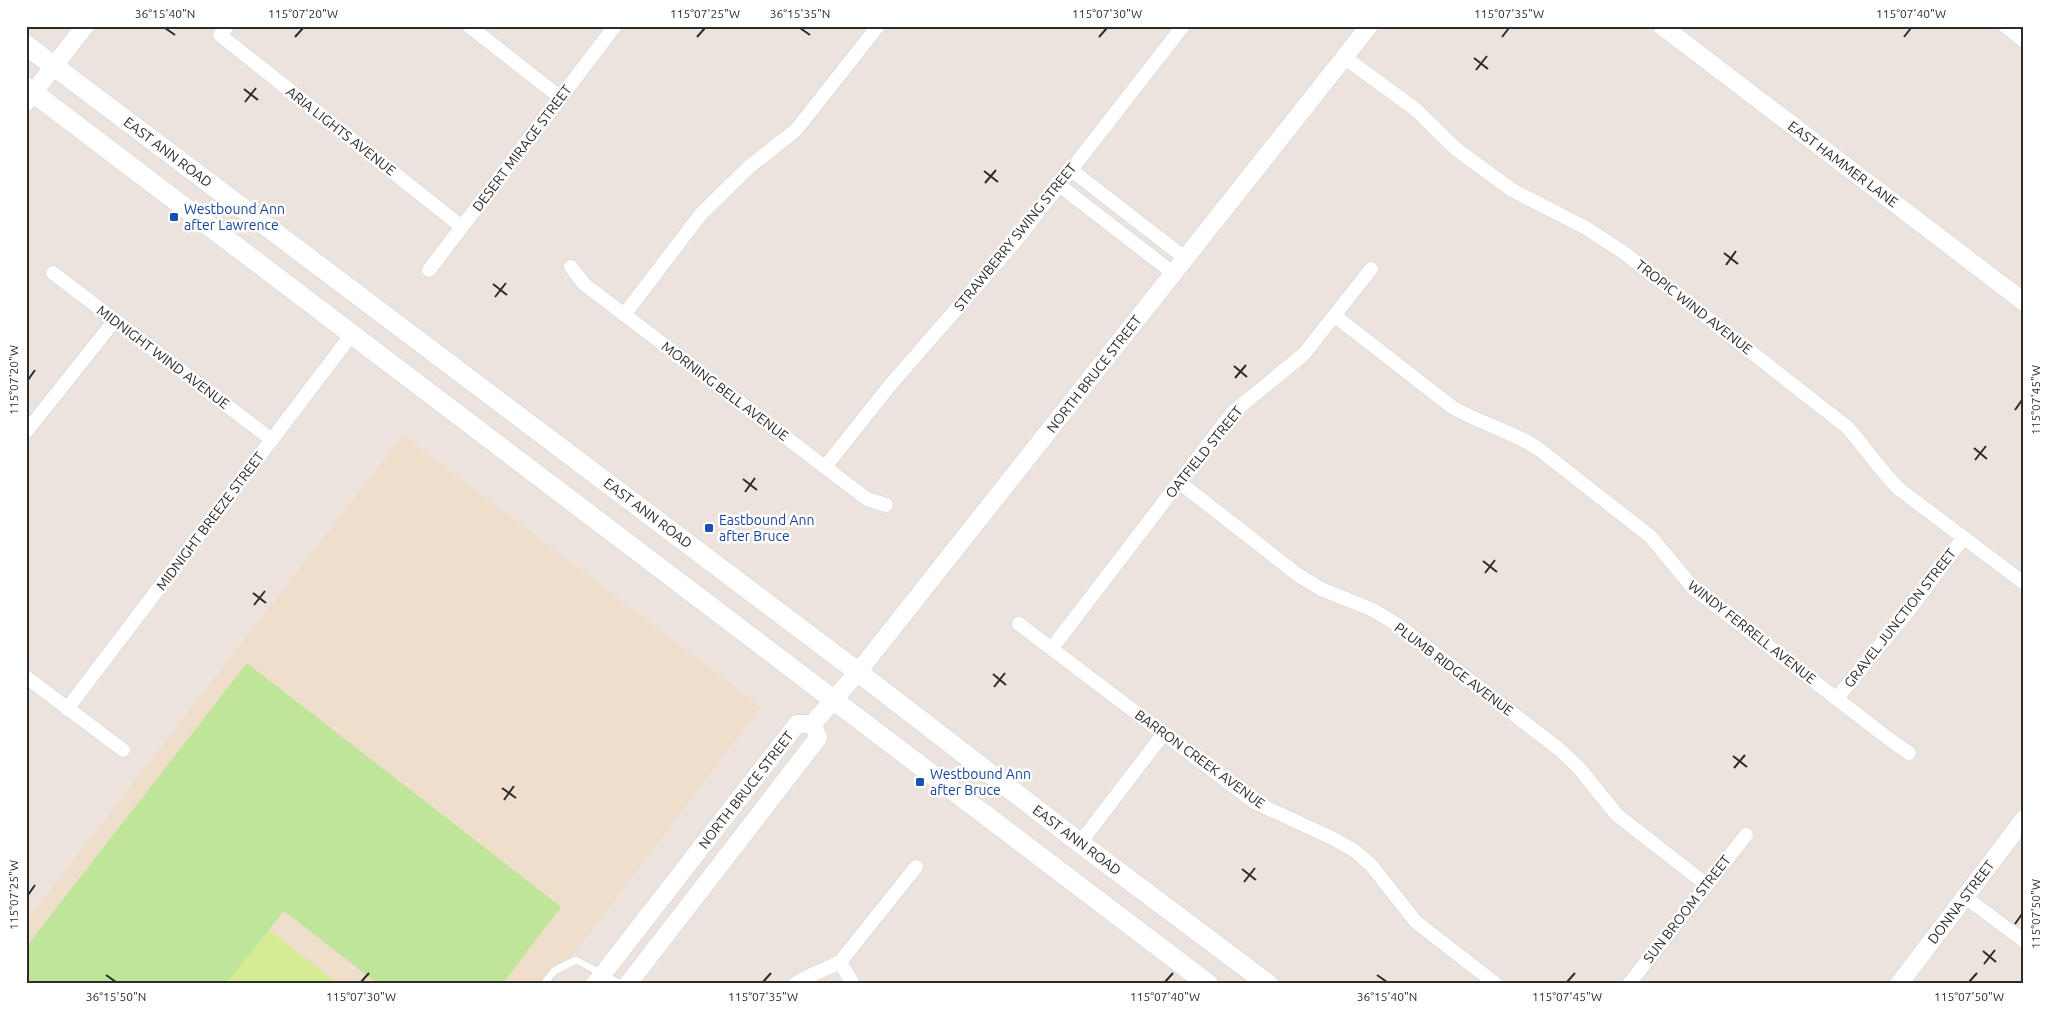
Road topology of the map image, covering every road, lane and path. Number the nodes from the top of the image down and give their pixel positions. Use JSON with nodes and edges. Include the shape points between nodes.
{"nodes":[{"id":1,"x":85,"y":26,"type":"edge"},
{"id":2,"x":469,"y":26,"type":"edge"},
{"id":3,"x":615,"y":26,"type":"edge"},
{"id":4,"x":878,"y":26,"type":"edge"},
{"id":5,"x":1183,"y":26,"type":"edge"},
{"id":6,"x":1369,"y":26,"type":"edge"},
{"id":7,"x":1662,"y":26,"type":"edge"},
{"id":8,"x":2005,"y":26,"type":"edge"},
{"id":9,"x":223,"y":31,"type":"edge"},
{"id":10,"x":2024,"y":41,"type":"edge"},
{"id":11,"x":26,"y":45,"type":"edge"},
{"id":12,"x":1344,"y":57,"type":"junction"},
{"id":13,"x":54,"y":66,"type":"junction"},
{"id":14,"x":29,"y":94,"type":"edge"},
{"id":15,"x":561,"y":98,"type":"junction"},
{"id":16,"x":1070,"y":169,"type":"junction"},
{"id":17,"x":1059,"y":185,"type":"junction"},
{"id":18,"x":1112,"y":202,"type":"junction"},
{"id":19,"x":1101,"y":217,"type":"junction"},
{"id":20,"x":462,"y":227,"type":"junction"},
{"id":21,"x":1185,"y":258,"type":"junction"},
{"id":22,"x":571,"y":267,"type":"dead end"},
{"id":23,"x":1371,"y":269,"type":"dead end"},
{"id":24,"x":429,"y":270,"type":"dead end"},
{"id":25,"x":53,"y":274,"type":"dead end"},
{"id":26,"x":1173,"y":274,"type":"junction"},
{"id":27,"x":2024,"y":302,"type":"edge"},
{"id":28,"x":624,"y":315,"type":"junction"},
{"id":29,"x":1334,"y":316,"type":"junction"},
{"id":30,"x":115,"y":320,"type":"junction"},
{"id":31,"x":352,"y":334,"type":"junction"},
{"id":32,"x":26,"y":432,"type":"edge"},
{"id":33,"x":272,"y":440,"type":"junction"},
{"id":34,"x":825,"y":467,"type":"junction"},
{"id":35,"x":1179,"y":482,"type":"junction"},
{"id":36,"x":886,"y":505,"type":"dead end"},
{"id":37,"x":1963,"y":538,"type":"junction"},
{"id":38,"x":2024,"y":583,"type":"edge"},
{"id":39,"x":1019,"y":624,"type":"dead end"},
{"id":40,"x":1052,"y":648,"type":"junction"},
{"id":41,"x":858,"y":672,"type":"junction"},
{"id":42,"x":26,"y":677,"type":"edge"},
{"id":43,"x":834,"y":698,"type":"junction"},
{"id":44,"x":1837,"y":698,"type":"junction"},
{"id":45,"x":67,"y":709,"type":"junction"},
{"id":46,"x":816,"y":720,"type":"dead end"},
{"id":47,"x":1164,"y":733,"type":"junction"},
{"id":48,"x":123,"y":750,"type":"dead end"},
{"id":49,"x":1909,"y":753,"type":"dead end"},
{"id":50,"x":2024,"y":819,"type":"edge"},
{"id":51,"x":1746,"y":835,"type":"dead end"},
{"id":52,"x":1080,"y":843,"type":"junction"},
{"id":53,"x":916,"y":867,"type":"dead end"},
{"id":54,"x":1706,"y":885,"type":"junction"},
{"id":55,"x":1965,"y":897,"type":"junction"},
{"id":56,"x":2024,"y":941,"type":"edge"},
{"id":57,"x":840,"y":962,"type":"junction"},
{"id":58,"x":599,"y":979,"type":"edge"},
{"id":59,"x":544,"y":984,"type":"edge"},
{"id":60,"x":621,"y":984,"type":"edge"},
{"id":61,"x":628,"y":984,"type":"edge"},
{"id":62,"x":795,"y":984,"type":"edge"},
{"id":63,"x":853,"y":984,"type":"edge"},
{"id":64,"x":1208,"y":984,"type":"edge"},
{"id":65,"x":1268,"y":984,"type":"edge"},
{"id":66,"x":1496,"y":984,"type":"edge"},
{"id":67,"x":1629,"y":984,"type":"edge"},
{"id":68,"x":1899,"y":984,"type":"edge"}],
"edges":[{"from":1,"to":13,"type":"street"},
{"from":2,"to":15,"type":"street"},
{"from":3,"to":15,"type":"street","name":"DESERT MIRAGE STREET"},
{"from":4,"to":28,"type":"street","via":[[796,130],[749,168],[701,214]]},
{"from":5,"to":16,"type":"street","name":"STRAWBERRY SWING STREET"},
{"from":6,"to":12,"type":"street","name":"NORTH BRUCE STREET"},
{"from":7,"to":27,"type":"street","name":"EAST HAMMER LANE"},
{"from":8,"to":10,"type":"street"},
{"from":9,"to":20,"type":"street","name":"ARIA LIGHTS AVENUE"},
{"from":11,"to":13,"type":"main road","name":"EAST ANN ROAD"},
{"from":12,"to":21,"type":"street","name":"NORTH BRUCE STREET"},
{"from":12,"to":37,"type":"street","name":"TROPIC WIND AVENUE","via":[[1415,109],[1456,149],[1512,190],[1586,228],[1623,252],[1847,427],[1899,489]]},
{"from":13,"to":14,"type":"street"},
{"from":13,"to":41,"type":"main road","name":"EAST ANN ROAD"},
{"from":14,"to":31,"type":"main road"},
{"from":15,"to":20,"type":"street","name":"DESERT MIRAGE STREET"},
{"from":16,"to":17,"type":"street","name":"STRAWBERRY SWING STREET"},
{"from":16,"to":18,"type":"street"},
{"from":17,"to":19,"type":"street"},
{"from":17,"to":34,"type":"street","name":"STRAWBERRY SWING STREET"},
{"from":18,"to":19,"type":"lane"},
{"from":18,"to":21,"type":"street"},
{"from":19,"to":26,"type":"street"},
{"from":20,"to":24,"type":"street","name":"DESERT MIRAGE STREET"},
{"from":21,"to":26,"type":"street","name":"NORTH BRUCE STREET"},
{"from":22,"to":28,"type":"street","name":"MORNING BELL AVENUE","via":[[584,284]]},
{"from":23,"to":29,"type":"street","name":"OATFIELD STREET"},
{"from":25,"to":30,"type":"street","name":"MIDNIGHT WIND AVENUE"},
{"from":26,"to":41,"type":"street","name":"NORTH BRUCE STREET"},
{"from":28,"to":34,"type":"street","name":"MORNING BELL AVENUE"},
{"from":29,"to":35,"type":"street","name":"OATFIELD STREET","via":[[1304,354],[1232,413]]},
{"from":29,"to":44,"type":"street","name":"WINDY FERRELL AVENUE","via":[[1452,407],[1473,420],[1524,439],[1540,450],[1651,536],[1694,589]]},
{"from":30,"to":32,"type":"street"},
{"from":30,"to":33,"type":"street","name":"MIDNIGHT WIND AVENUE"},
{"from":31,"to":33,"type":"street","name":"MIDNIGHT BREEZE STREET"},
{"from":31,"to":43,"type":"main road"},
{"from":33,"to":45,"type":"street","name":"MIDNIGHT BREEZE STREET"},
{"from":34,"to":36,"type":"street","name":"MORNING BELL AVENUE","via":[[867,499]]},
{"from":35,"to":40,"type":"street","name":"OATFIELD STREET"},
{"from":35,"to":54,"type":"street","name":"PLUMB RIDGE AVENUE","via":[[1298,575],[1321,589],[1373,610],[1406,631],[1559,750],[1579,768],[1617,814]]},
{"from":37,"to":38,"type":"street","name":"TROPIC WIND AVENUE"},
{"from":37,"to":44,"type":"street","name":"GRAVEL JUNCTION STREET"},
{"from":39,"to":40,"type":"street","name":"BARRON CREEK AVENUE"},
{"from":40,"to":47,"type":"street","name":"BARRON CREEK AVENUE"},
{"from":41,"to":43,"type":"street","name":"NORTH BRUCE STREET"},
{"from":41,"to":52,"type":"main road","name":"EAST ANN ROAD"},
{"from":42,"to":45,"type":"street"},
{"from":43,"to":46,"type":"street","name":"NORTH BRUCE STREET"},
{"from":43,"to":64,"type":"main road"},
{"from":44,"to":49,"type":"street","name":"WINDY FERRELL AVENUE"},
{"from":45,"to":48,"type":"street"},
{"from":47,"to":52,"type":"street"},
{"from":47,"to":66,"type":"street","name":"BARRON CREEK AVENUE","via":[[1254,802],[1355,851],[1371,865],[1416,922]]},
{"from":50,"to":55,"type":"street","name":"DONNA STREET"},
{"from":51,"to":54,"type":"street","name":"SUN BROOM STREET"},
{"from":52,"to":65,"type":"main road","name":"EAST ANN ROAD"},
{"from":53,"to":57,"type":"street"},
{"from":54,"to":67,"type":"street","name":"SUN BROOM STREET"},
{"from":55,"to":56,"type":"street"},
{"from":55,"to":68,"type":"street","name":"DONNA STREET"},
{"from":57,"to":62,"type":"street","via":[[807,975]]},
{"from":57,"to":63,"type":"street"},
{"from":58,"to":59,"type":"lane","via":[[576,960],[554,971]]},
{"from":58,"to":60,"type":"lane"},
{"from":58,"to":61,"type":"street","name":"NORTH BRUCE STREET","via":[[797,724],[813,724],[818,738]]}]}
